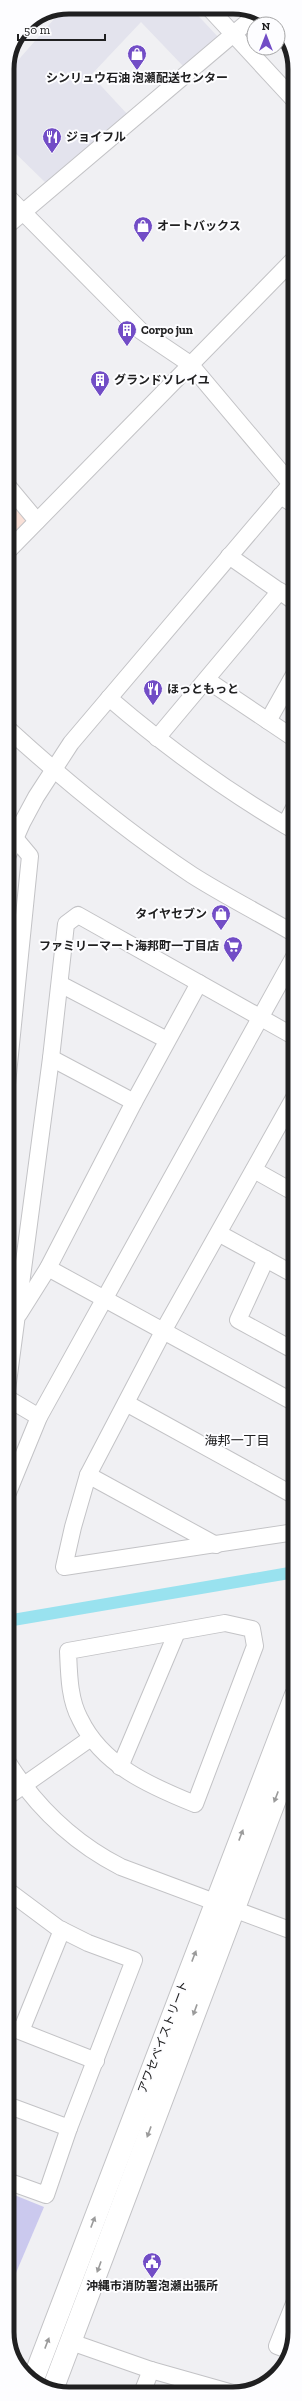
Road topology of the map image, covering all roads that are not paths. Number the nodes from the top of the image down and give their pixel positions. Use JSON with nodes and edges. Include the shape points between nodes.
{"nodes":[{"id":1,"x":215,"y":14,"type":"edge"},
{"id":2,"x":253,"y":18,"type":"edge"},
{"id":3,"x":234,"y":34,"type":"junction"},
{"id":4,"x":288,"y":93,"type":"edge"},
{"id":5,"x":14,"y":204,"type":"edge"},
{"id":6,"x":22,"y":213,"type":"junction"},
{"id":7,"x":14,"y":220,"type":"edge"},
{"id":8,"x":288,"y":265,"type":"edge"},
{"id":9,"x":190,"y":364,"type":"junction"},
{"id":10,"x":288,"y":485,"type":"edge"},
{"id":11,"x":288,"y":487,"type":"edge"},
{"id":12,"x":14,"y":494,"type":"edge"},
{"id":13,"x":37,"y":521,"type":"junction"},
{"id":14,"x":14,"y":545,"type":"edge"},
{"id":15,"x":229,"y":556,"type":"junction"},
{"id":16,"x":280,"y":592,"type":"junction"},
{"id":17,"x":288,"y":597,"type":"edge"},
{"id":18,"x":208,"y":680,"type":"junction"},
{"id":19,"x":288,"y":685,"type":"edge"},
{"id":20,"x":109,"y":698,"type":"junction"},
{"id":21,"x":268,"y":721,"type":"junction"},
{"id":22,"x":14,"y":734,"type":"edge"},
{"id":23,"x":288,"y":734,"type":"edge"},
{"id":24,"x":157,"y":738,"type":"junction"},
{"id":25,"x":53,"y":770,"type":"junction"},
{"id":26,"x":288,"y":827,"type":"edge"},
{"id":27,"x":16,"y":838,"type":"junction"},
{"id":28,"x":14,"y":842,"type":"edge"},
{"id":29,"x":288,"y":930,"type":"edge"},
{"id":30,"x":288,"y":967,"type":"edge"},
{"id":31,"x":60,"y":984,"type":"junction"},
{"id":32,"x":199,"y":984,"type":"junction"},
{"id":33,"x":14,"y":992,"type":"edge"},
{"id":34,"x":259,"y":1017,"type":"junction"},
{"id":35,"x":288,"y":1032,"type":"edge"},
{"id":36,"x":168,"y":1040,"type":"junction"},
{"id":37,"x":51,"y":1058,"type":"junction"},
{"id":38,"x":134,"y":1102,"type":"junction"},
{"id":39,"x":288,"y":1114,"type":"edge"},
{"id":40,"x":254,"y":1170,"type":"junction"},
{"id":41,"x":288,"y":1189,"type":"edge"},
{"id":42,"x":220,"y":1234,"type":"junction"},
{"id":43,"x":266,"y":1259,"type":"junction"},
{"id":44,"x":48,"y":1268,"type":"junction"},
{"id":45,"x":288,"y":1271,"type":"edge"},
{"id":46,"x":105,"y":1299,"type":"junction"},
{"id":47,"x":16,"y":1318,"type":"junction"},
{"id":48,"x":163,"y":1332,"type":"junction"},
{"id":49,"x":14,"y":1334,"type":"edge"},
{"id":50,"x":288,"y":1347,"type":"edge"},
{"id":51,"x":288,"y":1399,"type":"edge"},
{"id":52,"x":14,"y":1402,"type":"edge"},
{"id":53,"x":126,"y":1403,"type":"junction"},
{"id":54,"x":39,"y":1417,"type":"junction"},
{"id":55,"x":88,"y":1474,"type":"junction"},
{"id":56,"x":14,"y":1477,"type":"edge"},
{"id":57,"x":288,"y":1492,"type":"edge"},
{"id":58,"x":288,"y":1533,"type":"edge"},
{"id":59,"x":216,"y":1546,"type":"junction"},
{"id":60,"x":177,"y":1632,"type":"junction"},
{"id":61,"x":288,"y":1717,"type":"edge"},
{"id":62,"x":91,"y":1738,"type":"junction"},
{"id":63,"x":288,"y":1763,"type":"edge"},
{"id":64,"x":120,"y":1767,"type":"junction"},
{"id":65,"x":14,"y":1772,"type":"edge"},
{"id":66,"x":23,"y":1786,"type":"junction"},
{"id":67,"x":14,"y":1792,"type":"edge"},
{"id":68,"x":14,"y":1895,"type":"edge"},
{"id":69,"x":224,"y":1905,"type":"junction"},
{"id":70,"x":288,"y":1929,"type":"edge"},
{"id":71,"x":62,"y":1930,"type":"junction"},
{"id":72,"x":14,"y":2029,"type":"edge"},
{"id":73,"x":96,"y":2061,"type":"junction"},
{"id":74,"x":14,"y":2108,"type":"edge"},
{"id":75,"x":69,"y":2128,"type":"junction"},
{"id":76,"x":14,"y":2183,"type":"edge"},
{"id":77,"x":288,"y":2318,"type":"edge"},
{"id":78,"x":71,"y":2342,"type":"junction"},
{"id":79,"x":285,"y":2349,"type":"edge"},
{"id":80,"x":151,"y":2370,"type":"junction"},
{"id":81,"x":35,"y":2376,"type":"edge"},
{"id":82,"x":54,"y":2385,"type":"edge"},
{"id":83,"x":144,"y":2387,"type":"edge"},
{"id":84,"x":211,"y":2387,"type":"edge"}],
"edges":[{"from":1,"to":3,"type":"street"},
{"from":2,"to":3,"type":"street"},
{"from":3,"to":4,"type":"street"},
{"from":3,"to":6,"type":"street"},
{"from":5,"to":6,"type":"street"},
{"from":6,"to":7,"type":"street"},
{"from":6,"to":9,"type":"street","via":[[141,331]]},
{"from":8,"to":9,"type":"street"},
{"from":9,"to":10,"type":"street"},
{"from":9,"to":13,"type":"street"},
{"from":11,"to":15,"type":"street"},
{"from":12,"to":13,"type":"street"},
{"from":13,"to":14,"type":"street"},
{"from":15,"to":16,"type":"street"},
{"from":15,"to":20,"type":"street"},
{"from":16,"to":17,"type":"street"},
{"from":16,"to":18,"type":"street"},
{"from":18,"to":21,"type":"street"},
{"from":18,"to":24,"type":"street"},
{"from":19,"to":21,"type":"street"},
{"from":20,"to":24,"type":"street"},
{"from":20,"to":25,"type":"street","via":[[71,743]]},
{"from":21,"to":23,"type":"street"},
{"from":22,"to":25,"type":"street"},
{"from":24,"to":26,"type":"street","via":[[245,802]]},
{"from":25,"to":27,"type":"street","via":[[36,797]]},
{"from":25,"to":29,"type":"street","via":[[117,821],[193,875]]},
{"from":27,"to":28,"type":"street"},
{"from":27,"to":33,"type":"street","via":[[30,856]]},
{"from":30,"to":34,"type":"street"},
{"from":31,"to":32,"type":"street","via":[[66,924],[78,915]]},
{"from":31,"to":36,"type":"street"},
{"from":31,"to":37,"type":"street"},
{"from":32,"to":34,"type":"street"},
{"from":32,"to":36,"type":"street"},
{"from":34,"to":35,"type":"street"},
{"from":34,"to":46,"type":"street"},
{"from":36,"to":38,"type":"street"},
{"from":37,"to":38,"type":"street"},
{"from":37,"to":47,"type":"street"},
{"from":38,"to":44,"type":"street"},
{"from":39,"to":40,"type":"street"},
{"from":40,"to":41,"type":"street"},
{"from":40,"to":42,"type":"street"},
{"from":42,"to":43,"type":"street"},
{"from":42,"to":48,"type":"street"},
{"from":43,"to":45,"type":"street"},
{"from":43,"to":50,"type":"street","via":[[238,1320]]},
{"from":44,"to":46,"type":"street"},
{"from":44,"to":47,"type":"street"},
{"from":46,"to":48,"type":"street"},
{"from":46,"to":54,"type":"street"},
{"from":47,"to":49,"type":"street"},
{"from":48,"to":51,"type":"street"},
{"from":48,"to":53,"type":"street"},
{"from":52,"to":54,"type":"street"},
{"from":53,"to":55,"type":"street"},
{"from":53,"to":57,"type":"street"},
{"from":54,"to":56,"type":"street"},
{"from":55,"to":59,"type":"street"},
{"from":55,"to":59,"type":"street","via":[[64,1567]]},
{"from":58,"to":59,"type":"street"},
{"from":60,"to":62,"type":"street","via":[[68,1651],[70,1684],[79,1719]]},
{"from":60,"to":64,"type":"street"},
{"from":60,"to":64,"type":"street","via":[[225,1623],[252,1629],[255,1646],[195,1804],[141,1781]]},
{"from":69,"to":61,"type":"main road","name":"アワセベイストリート","one_way":true},
{"from":62,"to":64,"type":"street"},
{"from":62,"to":66,"type":"street"},
{"from":63,"to":69,"type":"main road","name":"アワセベイストリート","one_way":true},
{"from":65,"to":66,"type":"street"},
{"from":66,"to":67,"type":"street"},
{"from":66,"to":69,"type":"street","via":[[56,1824],[102,1857],[121,1867]]},
{"from":68,"to":71,"type":"street"},
{"from":69,"to":70,"type":"street"},
{"from":69,"to":78,"type":"main road","name":"アワセベイストリート","one_way":true},
{"from":81,"to":69,"type":"main road","name":"アワセベイストリート","one_way":true},
{"from":71,"to":72,"type":"street"},
{"from":71,"to":73,"type":"street","via":[[134,1960]]},
{"from":72,"to":73,"type":"street"},
{"from":73,"to":75,"type":"street"},
{"from":74,"to":75,"type":"street"},
{"from":75,"to":76,"type":"street","via":[[46,2194]]},
{"from":77,"to":79,"type":"street","via":[[277,2346]]},
{"from":78,"to":80,"type":"street"},
{"from":78,"to":82,"type":"main road","name":"アワセベイストリート"},
{"from":80,"to":83,"type":"street"},
{"from":80,"to":84,"type":"street"}]}
